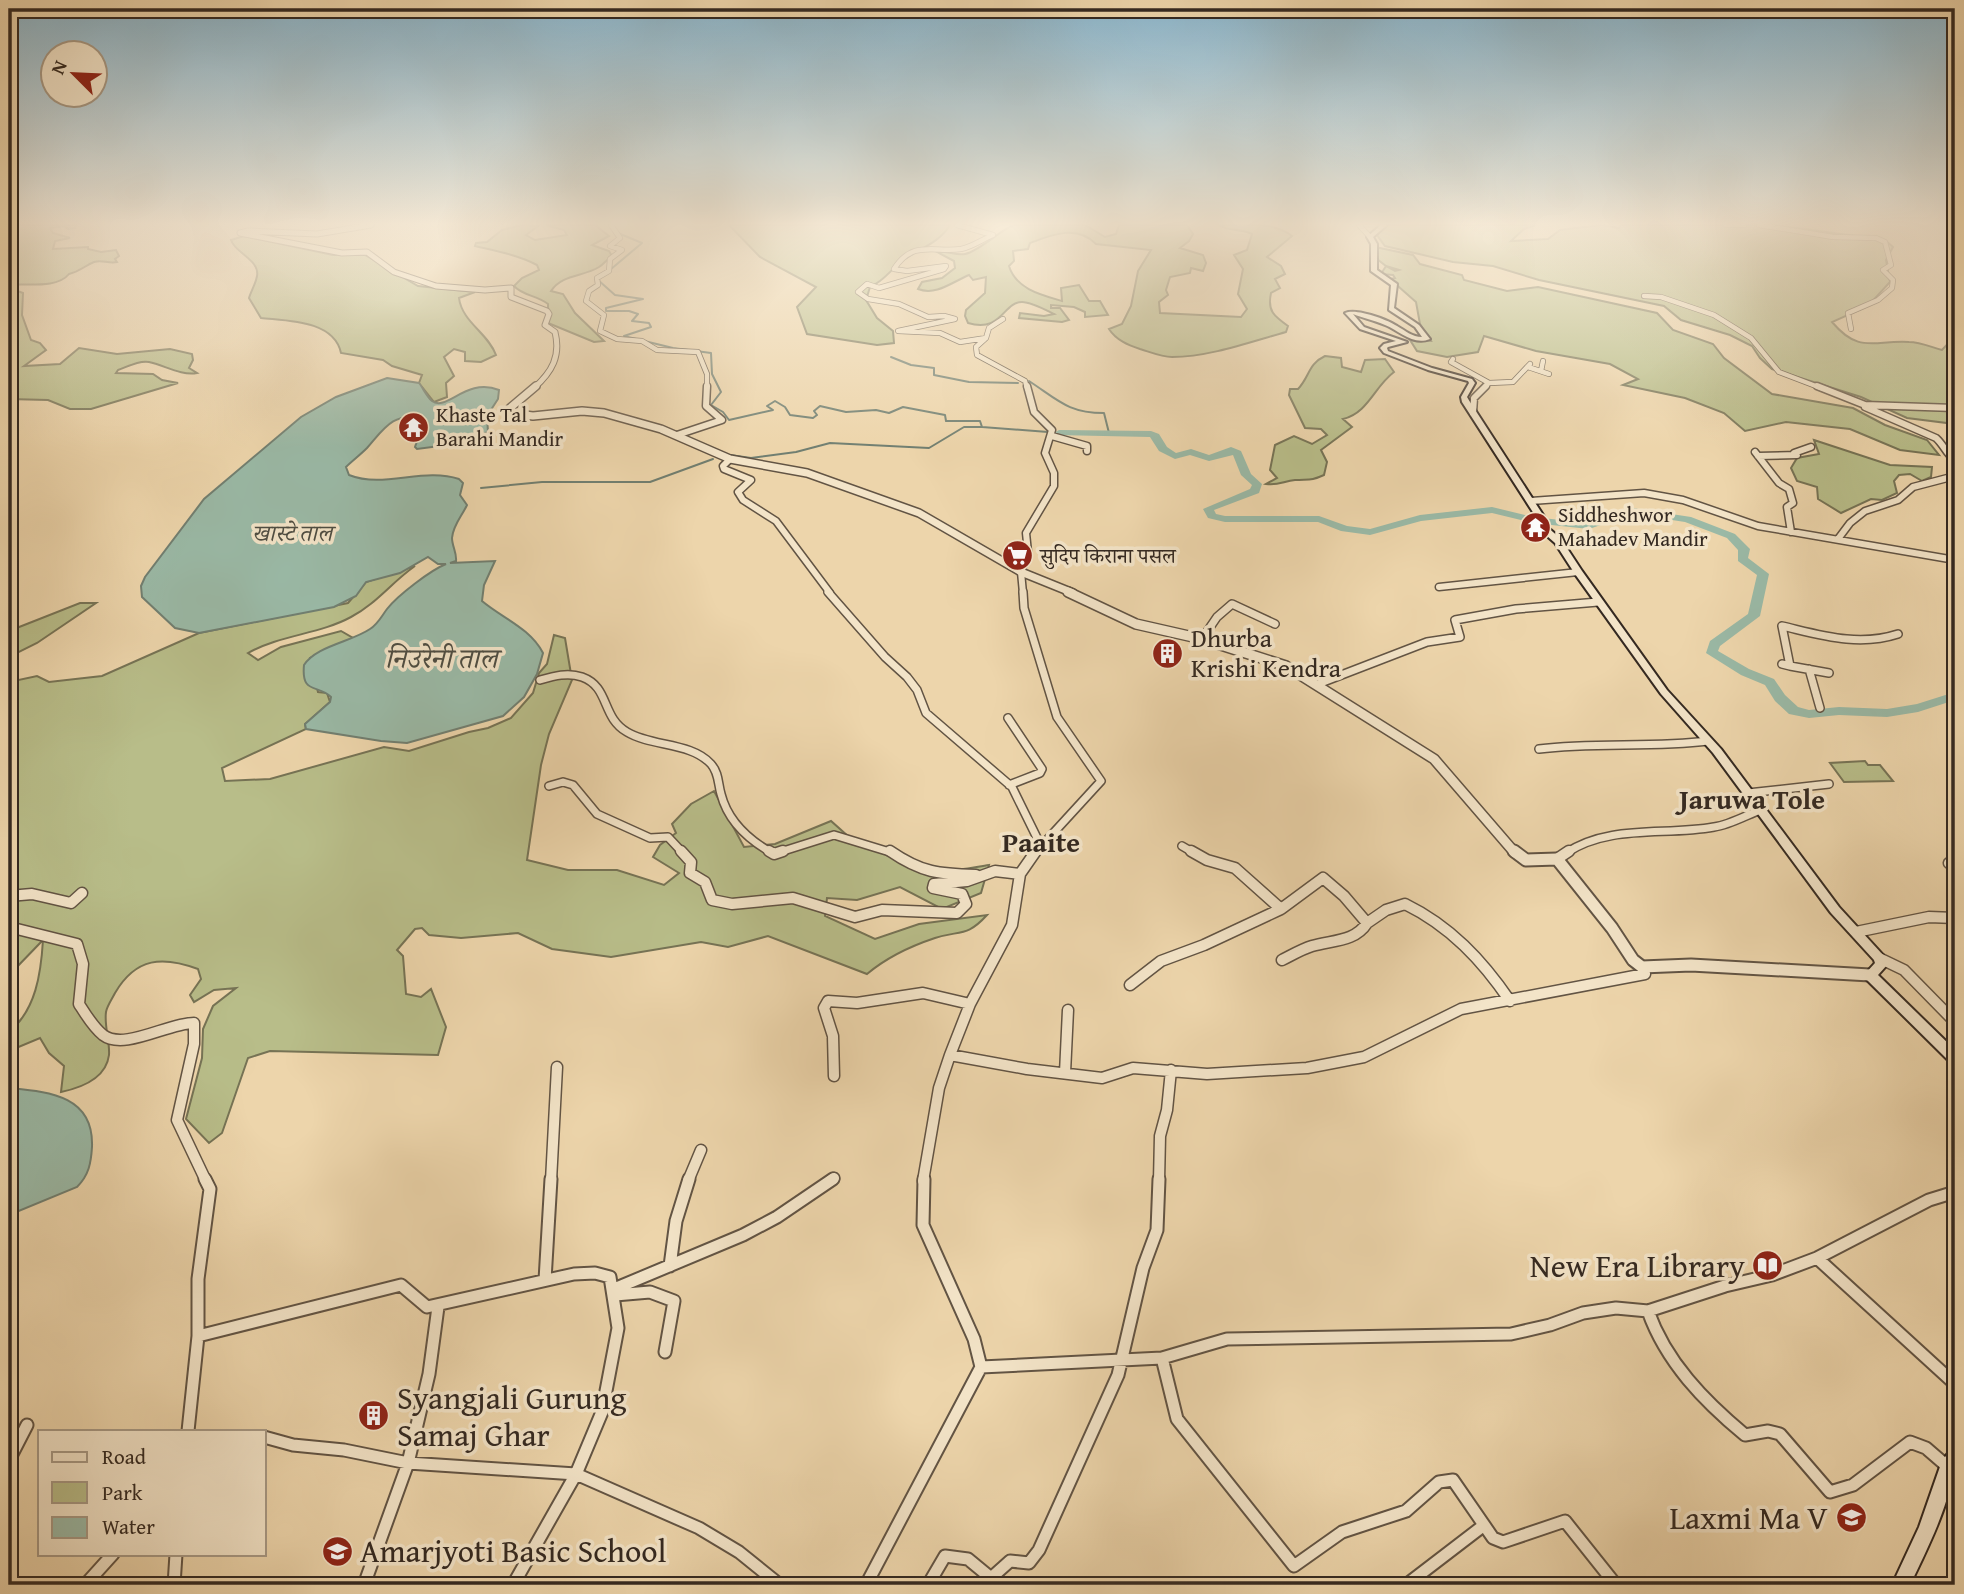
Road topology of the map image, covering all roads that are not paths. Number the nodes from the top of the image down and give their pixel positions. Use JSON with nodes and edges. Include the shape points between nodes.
{"nodes":[{"id":1,"x":517,"y":299,"type":"edge"},
{"id":2,"x":586,"y":299,"type":"edge"},
{"id":3,"x":870,"y":299,"type":"edge"},
{"id":4,"x":1392,"y":299,"type":"edge"},
{"id":5,"x":1668,"y":299,"type":"edge"},
{"id":6,"x":1879,"y":299,"type":"edge"},
{"id":7,"x":1003,"y":319,"type":"dead end"},
{"id":8,"x":1851,"y":329,"type":"dead end"},
{"id":9,"x":986,"y":338,"type":"junction"},
{"id":10,"x":1453,"y":359,"type":"dead end"},
{"id":11,"x":1544,"y":361,"type":"dead end"},
{"id":12,"x":1541,"y":371,"type":"junction"},
{"id":13,"x":1549,"y":373,"type":"dead end"},
{"id":14,"x":1489,"y":383,"type":"junction"},
{"id":15,"x":1864,"y":405,"type":"junction"},
{"id":16,"x":1955,"y":408,"type":"edge"},
{"id":17,"x":1473,"y":413,"type":"junction"},
{"id":18,"x":677,"y":435,"type":"junction"},
{"id":19,"x":1052,"y":436,"type":"junction"},
{"id":20,"x":1811,"y":447,"type":"dead end"},
{"id":21,"x":1087,"y":451,"type":"dead end"},
{"id":22,"x":730,"y":459,"type":"junction"},
{"id":23,"x":1955,"y":460,"type":"edge"},
{"id":24,"x":1955,"y":476,"type":"edge"},
{"id":25,"x":1531,"y":500,"type":"junction"},
{"id":26,"x":1791,"y":532,"type":"junction"},
{"id":27,"x":1838,"y":539,"type":"junction"},
{"id":28,"x":1955,"y":561,"type":"edge"},
{"id":29,"x":1021,"y":572,"type":"junction"},
{"id":30,"x":1578,"y":572,"type":"junction"},
{"id":31,"x":1438,"y":587,"type":"dead end"},
{"id":32,"x":1598,"y":602,"type":"junction"},
{"id":33,"x":1275,"y":624,"type":"dead end"},
{"id":34,"x":1898,"y":634,"type":"dead end"},
{"id":35,"x":1202,"y":639,"type":"junction"},
{"id":36,"x":1809,"y":669,"type":"junction"},
{"id":37,"x":1829,"y":673,"type":"dead end"},
{"id":38,"x":540,"y":680,"type":"dead end"},
{"id":39,"x":1318,"y":684,"type":"junction"},
{"id":40,"x":1821,"y":708,"type":"dead end"},
{"id":41,"x":1008,"y":718,"type":"dead end"},
{"id":42,"x":1708,"y":741,"type":"junction"},
{"id":43,"x":1539,"y":749,"type":"dead end"},
{"id":44,"x":1829,"y":784,"type":"dead end"},
{"id":45,"x":1009,"y":785,"type":"junction"},
{"id":46,"x":548,"y":786,"type":"dead end"},
{"id":47,"x":1748,"y":793,"type":"junction"},
{"id":48,"x":1760,"y":810,"type":"junction"},
{"id":49,"x":1182,"y":846,"type":"dead end"},
{"id":50,"x":1042,"y":848,"type":"junction"},
{"id":51,"x":1557,"y":859,"type":"junction"},
{"id":52,"x":1020,"y":874,"type":"junction"},
{"id":53,"x":982,"y":875,"type":"junction"},
{"id":54,"x":82,"y":893,"type":"dead end"},
{"id":55,"x":9,"y":896,"type":"edge"},
{"id":56,"x":1280,"y":909,"type":"junction"},
{"id":57,"x":1955,"y":918,"type":"edge"},
{"id":58,"x":1367,"y":923,"type":"junction"},
{"id":59,"x":9,"y":927,"type":"edge"},
{"id":60,"x":1856,"y":932,"type":"junction"},
{"id":61,"x":1879,"y":958,"type":"junction"},
{"id":62,"x":1282,"y":960,"type":"dead end"},
{"id":63,"x":1642,"y":967,"type":"junction"},
{"id":64,"x":1871,"y":975,"type":"junction"},
{"id":65,"x":1130,"y":985,"type":"dead end"},
{"id":66,"x":1510,"y":1001,"type":"junction"},
{"id":67,"x":970,"y":1004,"type":"junction"},
{"id":68,"x":1068,"y":1010,"type":"dead end"},
{"id":69,"x":1955,"y":1022,"type":"edge"},
{"id":70,"x":950,"y":1055,"type":"junction"},
{"id":71,"x":1955,"y":1058,"type":"edge"},
{"id":72,"x":556,"y":1067,"type":"dead end"},
{"id":73,"x":1171,"y":1070,"type":"junction"},
{"id":74,"x":1065,"y":1073,"type":"junction"},
{"id":75,"x":834,"y":1076,"type":"dead end"},
{"id":76,"x":701,"y":1150,"type":"dead end"},
{"id":77,"x":834,"y":1178,"type":"dead end"},
{"id":78,"x":1955,"y":1192,"type":"edge"},
{"id":79,"x":1817,"y":1258,"type":"junction"},
{"id":80,"x":670,"y":1266,"type":"junction"},
{"id":81,"x":545,"y":1280,"type":"junction"},
{"id":82,"x":615,"y":1292,"type":"junction"},
{"id":83,"x":438,"y":1307,"type":"junction"},
{"id":84,"x":1648,"y":1311,"type":"junction"},
{"id":85,"x":198,"y":1336,"type":"junction"},
{"id":86,"x":665,"y":1352,"type":"dead end"},
{"id":87,"x":1162,"y":1358,"type":"junction"},
{"id":88,"x":1121,"y":1360,"type":"junction"},
{"id":89,"x":981,"y":1367,"type":"junction"},
{"id":90,"x":1955,"y":1384,"type":"edge"},
{"id":91,"x":27,"y":1426,"type":"dead end"},
{"id":92,"x":188,"y":1430,"type":"edge"},
{"id":93,"x":266,"y":1438,"type":"edge"},
{"id":94,"x":9,"y":1460,"type":"edge"},
{"id":95,"x":1952,"y":1462,"type":"edge"},
{"id":96,"x":408,"y":1463,"type":"junction"},
{"id":97,"x":576,"y":1474,"type":"junction"},
{"id":98,"x":1483,"y":1526,"type":"junction"},
{"id":99,"x":111,"y":1556,"type":"edge"},
{"id":100,"x":176,"y":1556,"type":"edge"},
{"id":101,"x":85,"y":1585,"type":"edge"},
{"id":102,"x":174,"y":1585,"type":"edge"},
{"id":103,"x":364,"y":1585,"type":"edge"},
{"id":104,"x":513,"y":1585,"type":"edge"},
{"id":105,"x":780,"y":1585,"type":"edge"},
{"id":106,"x":866,"y":1585,"type":"edge"},
{"id":107,"x":928,"y":1585,"type":"edge"},
{"id":108,"x":1406,"y":1585,"type":"edge"},
{"id":109,"x":1616,"y":1585,"type":"edge"},
{"id":110,"x":1901,"y":1585,"type":"edge"}],
"edges":[{"from":1,"to":18,"type":"street","via":[[549,313],[545,326],[554,330],[560,352],[547,375],[509,413],[598,412]]},
{"from":2,"to":18,"type":"street","via":[[604,315],[600,331],[617,339],[642,341],[657,350],[698,352],[709,381],[706,406],[722,420]]},
{"from":3,"to":9,"type":"street","via":[[899,304],[928,317],[955,319],[898,331],[940,333],[960,342]]},
{"from":4,"to":17,"type":"main road","via":[[1391,309],[1417,326],[1428,337],[1425,340],[1410,337],[1390,324],[1348,313],[1362,328],[1404,342],[1386,345],[1386,352],[1470,380],[1465,397]]},
{"from":5,"to":15,"type":"street","via":[[1714,315],[1751,338],[1779,372]]},
{"from":6,"to":8,"type":"street","via":[[1849,312]]},
{"from":7,"to":9,"type":"street","via":[[989,328]]},
{"from":9,"to":19,"type":"street","via":[[976,347],[977,355],[1024,381],[1033,411],[1049,424]]},
{"from":10,"to":14,"type":"street","via":[[1456,367]]},
{"from":11,"to":12,"type":"street"},
{"from":12,"to":13,"type":"street"},
{"from":12,"to":14,"type":"street","via":[[1529,366],[1522,377],[1505,386]]},
{"from":14,"to":17,"type":"street","via":[[1474,398]]},
{"from":15,"to":16,"type":"street"},
{"from":15,"to":23,"type":"street","via":[[1936,438]]},
{"from":17,"to":25,"type":"main road"},
{"from":18,"to":22,"type":"street"},
{"from":19,"to":21,"type":"street","via":[[1087,446]]},
{"from":19,"to":29,"type":"street","via":[[1045,453],[1054,486],[1029,525],[1028,552]]},
{"from":20,"to":26,"type":"street","via":[[1794,453],[1797,455],[1756,454],[1789,489]]},
{"from":22,"to":29,"type":"street","via":[[800,471],[911,509]]},
{"from":22,"to":45,"type":"street","via":[[724,469],[751,480],[738,490],[743,500],[776,521],[826,589],[907,677],[926,713]]},
{"from":24,"to":27,"type":"street","via":[[1913,487],[1894,502],[1866,510]]},
{"from":25,"to":26,"type":"street","via":[[1644,493]]},
{"from":25,"to":30,"type":"main road"},
{"from":26,"to":27,"type":"street"},
{"from":27,"to":28,"type":"street"},
{"from":29,"to":35,"type":"street","via":[[1143,627]]},
{"from":29,"to":50,"type":"street","via":[[1024,608],[1056,717],[1101,781]]},
{"from":30,"to":31,"type":"street"},
{"from":30,"to":32,"type":"main road"},
{"from":32,"to":39,"type":"street","via":[[1455,620],[1460,637],[1427,642]]},
{"from":32,"to":42,"type":"main road","via":[[1664,692]]},
{"from":33,"to":35,"type":"street","via":[[1232,604]]},
{"from":34,"to":36,"type":"street","via":[[1867,642],[1783,626],[1786,665]]},
{"from":35,"to":39,"type":"street","via":[[1286,666]]},
{"from":36,"to":37,"type":"street"},
{"from":36,"to":40,"type":"street"},
{"from":38,"to":53,"type":"street","via":[[563,673],[584,677],[602,692],[605,710],[616,724],[658,746],[706,760],[720,781],[721,798],[732,819],[748,839],[774,854],[834,835],[890,851],[936,874]]},
{"from":39,"to":51,"type":"street","via":[[1440,764],[1511,852],[1526,860]]},
{"from":41,"to":45,"type":"street","via":[[1042,769],[1040,774]]},
{"from":42,"to":43,"type":"street"},
{"from":42,"to":47,"type":"main road"},
{"from":44,"to":47,"type":"street"},
{"from":45,"to":50,"type":"street"},
{"from":46,"to":53,"type":"street","via":[[573,785],[597,814],[650,838],[668,837],[691,862],[690,873],[705,882],[712,900],[732,904],[793,898],[855,917],[882,910],[957,914],[966,904],[962,894],[933,888],[934,884]]},
{"from":47,"to":48,"type":"main road"},
{"from":48,"to":51,"type":"street","via":[[1716,827],[1606,835]]},
{"from":48,"to":60,"type":"main road"},
{"from":49,"to":56,"type":"street","via":[[1235,868]]},
{"from":50,"to":52,"type":"street"},
{"from":51,"to":63,"type":"street"},
{"from":52,"to":53,"type":"street"},
{"from":52,"to":67,"type":"street","via":[[1012,925]]},
{"from":54,"to":55,"type":"street","via":[[71,903],[32,894]]},
{"from":56,"to":58,"type":"street","via":[[1323,878]]},
{"from":56,"to":65,"type":"street","via":[[1161,961]]},
{"from":57,"to":60,"type":"street","via":[[1922,917],[1877,931]]},
{"from":58,"to":62,"type":"street","via":[[1355,936],[1311,946]]},
{"from":58,"to":66,"type":"street","via":[[1405,904],[1422,911],[1479,959]]},
{"from":59,"to":85,"type":"street","via":[[77,944],[83,965],[79,1003],[107,1038],[121,1041],[180,1021],[194,1023],[194,1044],[177,1121],[210,1189],[198,1279]]},
{"from":60,"to":61,"type":"main road"},
{"from":61,"to":64,"type":"main road","via":[[1881,965]]},
{"from":61,"to":69,"type":"street","via":[[1904,970]]},
{"from":63,"to":64,"type":"street","via":[[1691,965]]},
{"from":63,"to":66,"type":"street","via":[[1645,974]]},
{"from":64,"to":71,"type":"main road"},
{"from":66,"to":73,"type":"street","via":[[1461,1009],[1364,1057],[1307,1069],[1207,1074]]},
{"from":67,"to":70,"type":"street"},
{"from":67,"to":75,"type":"street","via":[[923,993],[857,1003],[828,1001],[824,1008],[833,1035]]},
{"from":68,"to":74,"type":"street"},
{"from":70,"to":74,"type":"street"},
{"from":70,"to":89,"type":"street","via":[[939,1088],[923,1183],[923,1225],[974,1339]]},
{"from":72,"to":81,"type":"street"},
{"from":73,"to":74,"type":"street","via":[[1133,1068],[1102,1078]]},
{"from":73,"to":88,"type":"street","via":[[1160,1136],[1157,1230]]},
{"from":76,"to":80,"type":"street","via":[[678,1211]]},
{"from":77,"to":80,"type":"street","via":[[778,1217]]},
{"from":78,"to":79,"type":"street","via":[[1929,1200]]},
{"from":79,"to":84,"type":"street"},
{"from":79,"to":90,"type":"street"},
{"from":80,"to":82,"type":"street"},
{"from":81,"to":82,"type":"street","via":[[604,1273]]},
{"from":81,"to":83,"type":"street"},
{"from":82,"to":86,"type":"street","via":[[650,1292],[674,1301]]},
{"from":82,"to":97,"type":"street","via":[[618,1328],[602,1412]]},
{"from":83,"to":85,"type":"street","via":[[427,1307],[401,1285]]},
{"from":83,"to":96,"type":"street","via":[[429,1374]]},
{"from":84,"to":87,"type":"street","via":[[1583,1312],[1511,1334],[1227,1339]]},
{"from":84,"to":95,"type":"street","via":[[1670,1353],[1715,1411],[1745,1435],[1780,1434],[1830,1492],[1853,1485],[1910,1442]]},
{"from":85,"to":92,"type":"street"},
{"from":87,"to":88,"type":"street"},
{"from":87,"to":98,"type":"street","via":[[1178,1419],[1294,1566],[1342,1532],[1406,1511],[1439,1482],[1453,1480]]},
{"from":88,"to":89,"type":"street"},
{"from":88,"to":107,"type":"street","via":[[1071,1480],[1029,1563],[1010,1561],[991,1578],[968,1559],[945,1556]]},
{"from":89,"to":106,"type":"street"},
{"from":91,"to":94,"type":"street"},
{"from":93,"to":96,"type":"street"},
{"from":95,"to":110,"type":"main road"},
{"from":96,"to":97,"type":"street"},
{"from":96,"to":103,"type":"street"},
{"from":97,"to":104,"type":"street"},
{"from":97,"to":105,"type":"street","via":[[699,1528]]},
{"from":98,"to":108,"type":"street"},
{"from":98,"to":109,"type":"street","via":[[1503,1542],[1565,1521]]},
{"from":99,"to":101,"type":"street"},
{"from":100,"to":102,"type":"street"}]}
